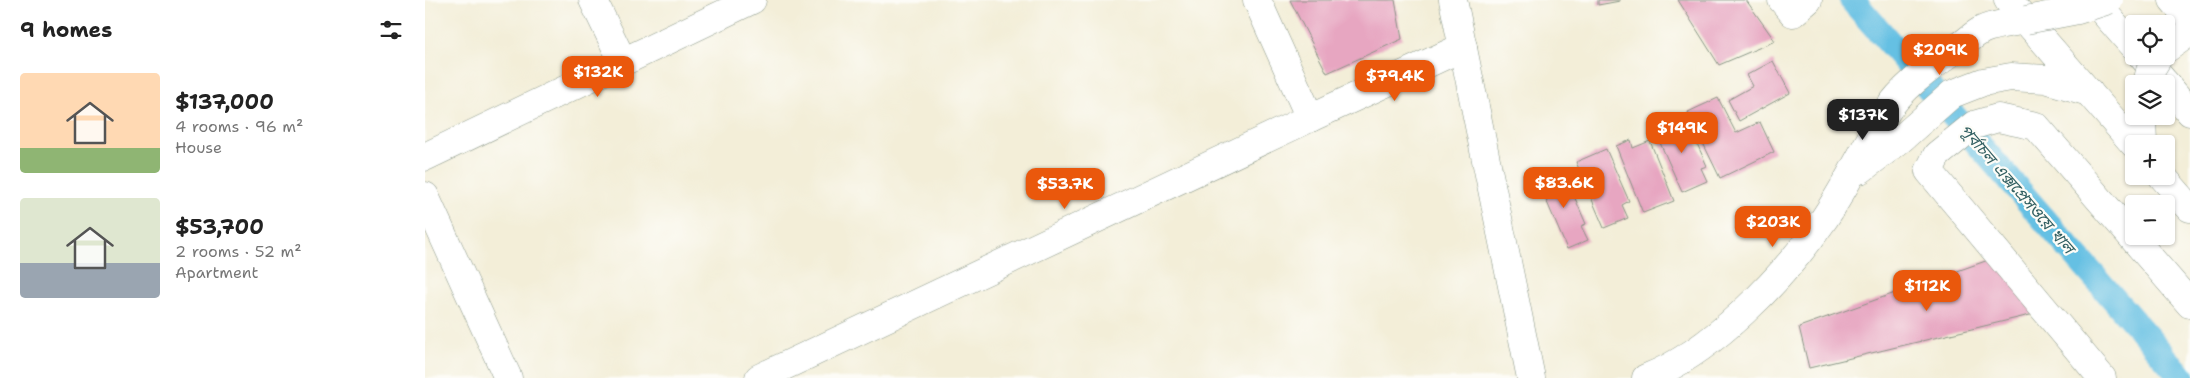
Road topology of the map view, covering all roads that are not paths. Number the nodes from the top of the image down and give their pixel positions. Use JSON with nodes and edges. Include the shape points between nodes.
{"nodes":[{"id":1,"x":593,"y":0,"type":"edge"},
{"id":2,"x":753,"y":0,"type":"edge"},
{"id":3,"x":1257,"y":0,"type":"edge"},
{"id":4,"x":1453,"y":0,"type":"edge"},
{"id":5,"x":2008,"y":0,"type":"edge"},
{"id":6,"x":2093,"y":0,"type":"edge"},
{"id":7,"x":2109,"y":0,"type":"edge"},
{"id":8,"x":2173,"y":0,"type":"edge"},
{"id":9,"x":2026,"y":20,"type":"junction"},
{"id":10,"x":2190,"y":20,"type":"edge"},
{"id":11,"x":2190,"y":32,"type":"edge"},
{"id":12,"x":2125,"y":37,"type":"edge"},
{"id":13,"x":2175,"y":43,"type":"edge"},
{"id":14,"x":1463,"y":47,"type":"junction"},
{"id":15,"x":623,"y":62,"type":"junction"},
{"id":16,"x":2150,"y":65,"type":"edge"},
{"id":17,"x":2158,"y":75,"type":"edge"},
{"id":18,"x":2089,"y":92,"type":"junction"},
{"id":19,"x":2175,"y":94,"type":"edge"},
{"id":20,"x":2190,"y":112,"type":"edge"},
{"id":21,"x":1310,"y":118,"type":"junction"},
{"id":22,"x":2035,"y":126,"type":"junction"},
{"id":23,"x":2126,"y":135,"type":"edge"},
{"id":24,"x":425,"y":157,"type":"edge"},
{"id":25,"x":1851,"y":177,"type":"junction"},
{"id":26,"x":2170,"y":185,"type":"edge"},
{"id":27,"x":425,"y":196,"type":"edge"},
{"id":28,"x":2190,"y":208,"type":"edge"},
{"id":29,"x":2190,"y":304,"type":"edge"},
{"id":30,"x":2190,"y":308,"type":"edge"},
{"id":31,"x":508,"y":378,"type":"edge"},
{"id":32,"x":759,"y":378,"type":"edge"},
{"id":33,"x":1531,"y":378,"type":"edge"},
{"id":34,"x":1645,"y":378,"type":"edge"},
{"id":35,"x":2102,"y":378,"type":"edge"}],
"edges":[{"from":1,"to":15,"type":"main road"},
{"from":2,"to":15,"type":"main road"},
{"from":3,"to":21,"type":"main road"},
{"from":4,"to":14,"type":"main road"},
{"from":5,"to":9,"type":"main road"},
{"from":6,"to":12,"type":"main road"},
{"from":7,"to":9,"type":"main road","bridge":true},
{"from":8,"to":10,"type":"main road"},
{"from":9,"to":18,"type":"main road"},
{"from":9,"to":25,"type":"main road","via":[[1982,30],[1901,93],[1887,110]]},
{"from":11,"to":13,"type":"main road"},
{"from":14,"to":21,"type":"main road"},
{"from":14,"to":33,"type":"main road"},
{"from":15,"to":24,"type":"main road"},
{"from":16,"to":17,"type":"main road"},
{"from":18,"to":23,"type":"main road"},
{"from":18,"to":25,"type":"main road","via":[[2046,79],[2011,77],[1983,82],[1952,94]]},
{"from":19,"to":20,"type":"main road"},
{"from":21,"to":32,"type":"main road"},
{"from":22,"to":29,"type":"main road"},
{"from":22,"to":30,"type":"main road"},
{"from":22,"to":35,"type":"main road","via":[[1998,118],[1974,125],[1937,155],[1929,171]]},
{"from":25,"to":34,"type":"main road","via":[[1821,223],[1774,280],[1715,338]]},
{"from":26,"to":28,"type":"main road"},
{"from":27,"to":31,"type":"main road"}]}
